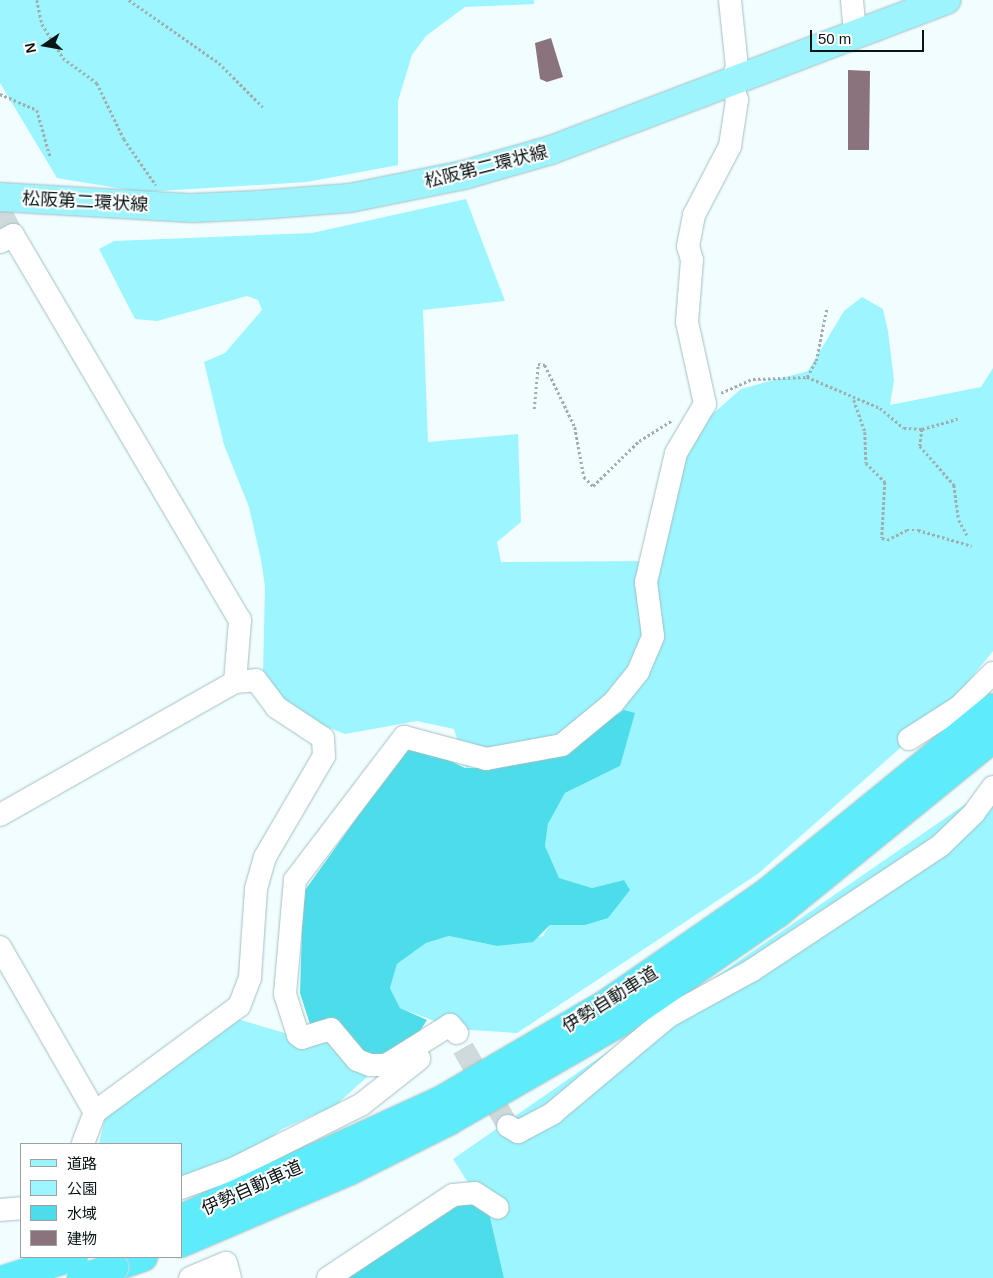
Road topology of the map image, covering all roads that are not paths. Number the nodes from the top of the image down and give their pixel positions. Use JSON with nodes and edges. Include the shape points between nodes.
{"nodes":[{"id":1,"x":730,"y":0,"type":"edge"},
{"id":2,"x":852,"y":0,"type":"edge"},
{"id":3,"x":946,"y":0,"type":"edge"},
{"id":4,"x":855,"y":34,"type":"junction"},
{"id":5,"x":731,"y":82,"type":"junction"},
{"id":6,"x":0,"y":197,"type":"edge"},
{"id":7,"x":0,"y":242,"type":"edge"},
{"id":8,"x":993,"y":673,"type":"edge"},
{"id":9,"x":235,"y":682,"type":"junction"},
{"id":10,"x":993,"y":708,"type":"edge"},
{"id":11,"x":993,"y":738,"type":"edge"},
{"id":12,"x":909,"y":740,"type":"dead end"},
{"id":13,"x":993,"y":787,"type":"edge"},
{"id":14,"x":0,"y":815,"type":"edge"},
{"id":15,"x":0,"y":947,"type":"edge"},
{"id":16,"x":95,"y":1112,"type":"junction"},
{"id":17,"x":508,"y":1126,"type":"dead end"},
{"id":18,"x":83,"y":1143,"type":"edge"},
{"id":19,"x":182,"y":1188,"type":"edge"},
{"id":20,"x":20,"y":1208,"type":"edge"},
{"id":21,"x":498,"y":1208,"type":"dead end"},
{"id":22,"x":0,"y":1210,"type":"edge"},
{"id":23,"x":182,"y":1219,"type":"edge"},
{"id":24,"x":182,"y":1243,"type":"edge"},
{"id":25,"x":66,"y":1258,"type":"edge"},
{"id":26,"x":71,"y":1258,"type":"edge"},
{"id":27,"x":141,"y":1258,"type":"edge"},
{"id":28,"x":7,"y":1278,"type":"edge"},
{"id":29,"x":81,"y":1278,"type":"edge"},
{"id":30,"x":86,"y":1278,"type":"edge"},
{"id":31,"x":190,"y":1278,"type":"edge"},
{"id":32,"x":230,"y":1278,"type":"edge"},
{"id":33,"x":328,"y":1278,"type":"edge"}],
"edges":[{"from":1,"to":5,"type":"street","via":[[737,67]]},
{"from":2,"to":4,"type":"street"},
{"from":3,"to":4,"type":"main road","name":"松阪第二環状線"},
{"from":4,"to":5,"type":"main road","name":"松阪第二環状線"},
{"from":5,"to":6,"type":"main road","name":"松阪第二環状線","via":[[551,150],[464,175],[350,198],[193,208]]},
{"from":5,"to":19,"type":"street","via":[[737,100],[730,146],[694,215],[688,246],[692,260],[687,322],[705,404],[676,453],[646,582],[653,636],[638,672],[613,703],[562,745],[504,759],[465,756],[404,737],[295,880],[285,994],[298,1035],[302,1038],[331,1029],[357,1060],[370,1065],[386,1065],[450,1025],[460,1040],[362,1104],[234,1170]]},
{"from":7,"to":9,"type":"street","via":[[12,235],[240,620]]},
{"from":8,"to":12,"type":"street","via":[[958,707]]},
{"from":9,"to":14,"type":"street"},
{"from":9,"to":16,"type":"street","via":[[256,680],[276,707],[323,738],[324,756],[265,857],[256,889],[250,978],[238,1006]]},
{"from":10,"to":23,"type":"highway","name":"伊勢自動車道","via":[[765,894],[606,1004],[440,1101]]},
{"from":11,"to":24,"type":"highway","name":"伊勢自動車道","via":[[778,913],[617,1024],[441,1125],[350,1170]]},
{"from":13,"to":17,"type":"street","via":[[974,813],[940,846],[751,971],[669,1016],[553,1113],[518,1132]]},
{"from":15,"to":16,"type":"street"},
{"from":16,"to":18,"type":"street"},
{"from":20,"to":22,"type":"street"},
{"from":21,"to":33,"type":"street","via":[[475,1193],[453,1195]]},
{"from":25,"to":30,"type":"street"},
{"from":26,"to":28,"type":"highway","bridge":true},
{"from":27,"to":29,"type":"highway","bridge":true},
{"from":31,"to":32,"type":"street","via":[[226,1263]]}]}
